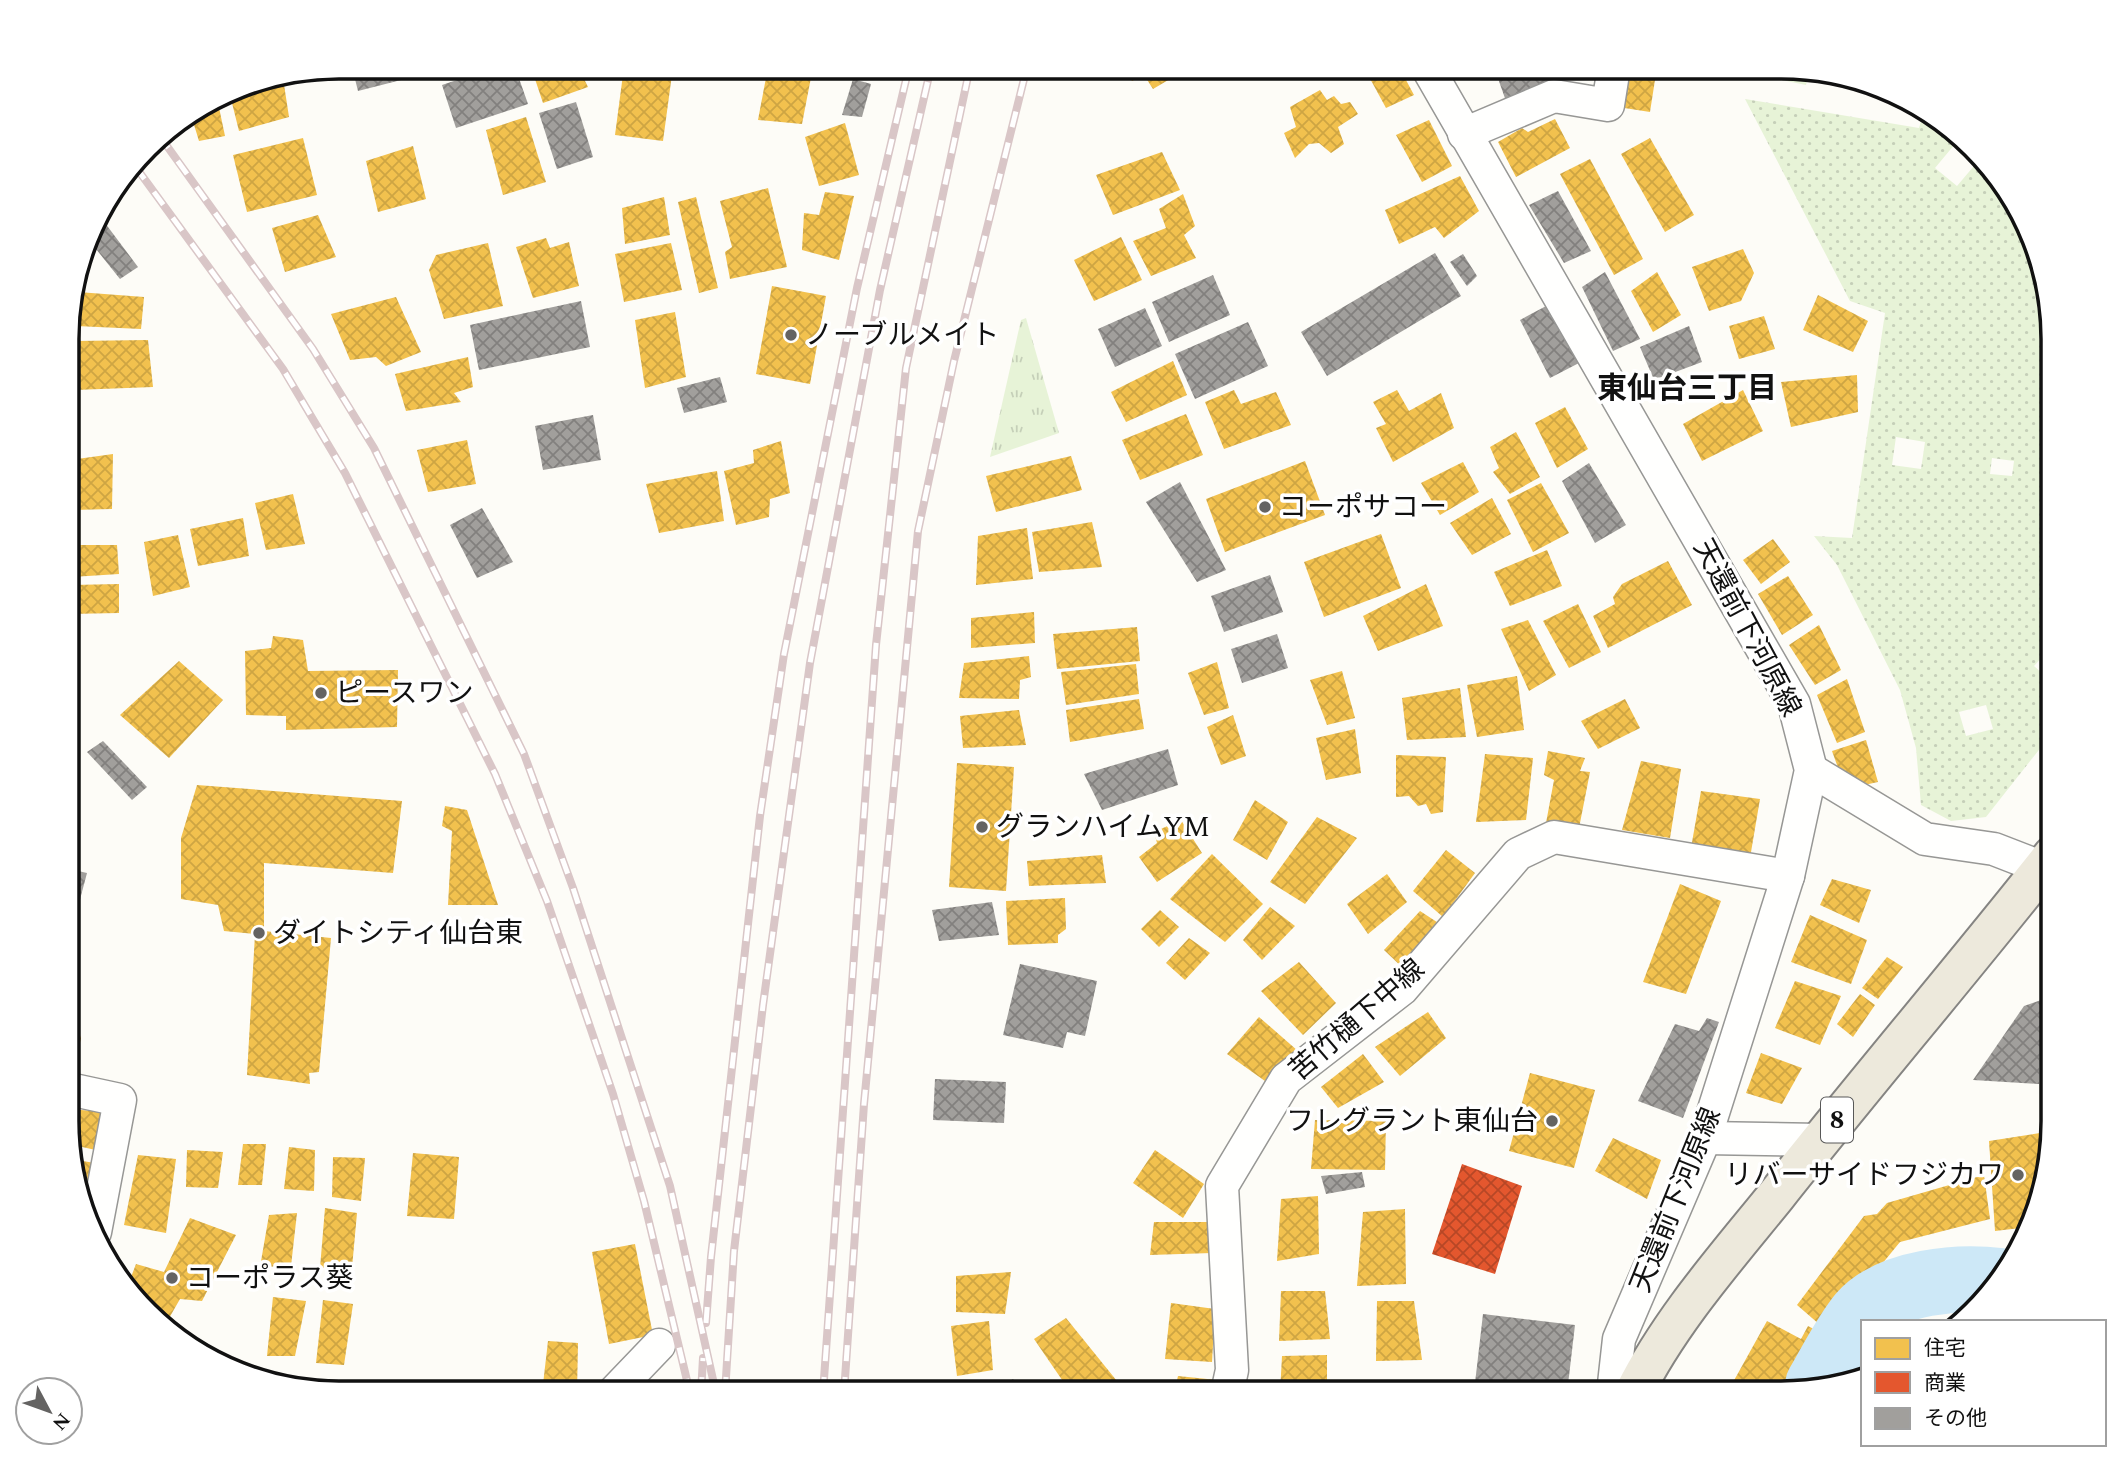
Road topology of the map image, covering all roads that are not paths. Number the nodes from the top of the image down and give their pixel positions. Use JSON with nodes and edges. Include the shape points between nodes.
{"nodes":[{"id":1,"x":1434,"y":79,"type":"edge"},
{"id":2,"x":1612,"y":79,"type":"edge"},
{"id":3,"x":1464,"y":134,"type":"junction"},
{"id":4,"x":1811,"y":770,"type":"junction"},
{"id":5,"x":2041,"y":859,"type":"edge"},
{"id":6,"x":2041,"y":870,"type":"edge"},
{"id":7,"x":1788,"y":876,"type":"junction"},
{"id":8,"x":79,"y":1090,"type":"edge"},
{"id":9,"x":1705,"y":1138,"type":"junction"},
{"id":10,"x":1820,"y":1140,"type":"junction"},
{"id":11,"x":97,"y":1215,"type":"edge"},
{"id":12,"x":659,"y":1345,"type":"dead end"},
{"id":13,"x":624,"y":1381,"type":"edge"},
{"id":14,"x":1230,"y":1381,"type":"edge"},
{"id":15,"x":1614,"y":1381,"type":"edge"},
{"id":16,"x":1640,"y":1381,"type":"edge"}],
"edges":[{"from":1,"to":3,"type":"street","name":"天還前下河原線"},
{"from":2,"to":3,"type":"street","via":[[1608,104],[1554,96]]},
{"from":3,"to":4,"type":"street","name":"天還前下河原線","via":[[1794,704]]},
{"from":4,"to":5,"type":"street","via":[[1925,839]]},
{"from":4,"to":7,"type":"street","name":"天還前下河原線"},
{"from":6,"to":10,"type":"main road","number":"8"},
{"from":7,"to":9,"type":"street","name":"天還前下河原線"},
{"from":7,"to":14,"type":"street","name":"苦竹樋下中線","via":[[1554,837],[1518,854],[1402,989],[1286,1079],[1222,1186]]},
{"from":8,"to":11,"type":"street","via":[[120,1100]]},
{"from":9,"to":10,"type":"street"},
{"from":9,"to":15,"type":"street","name":"天還前下河原線","via":[[1619,1339]]},
{"from":10,"to":16,"type":"main road","number":"8","via":[[1689,1304]]},
{"from":12,"to":13,"type":"street"}]}
